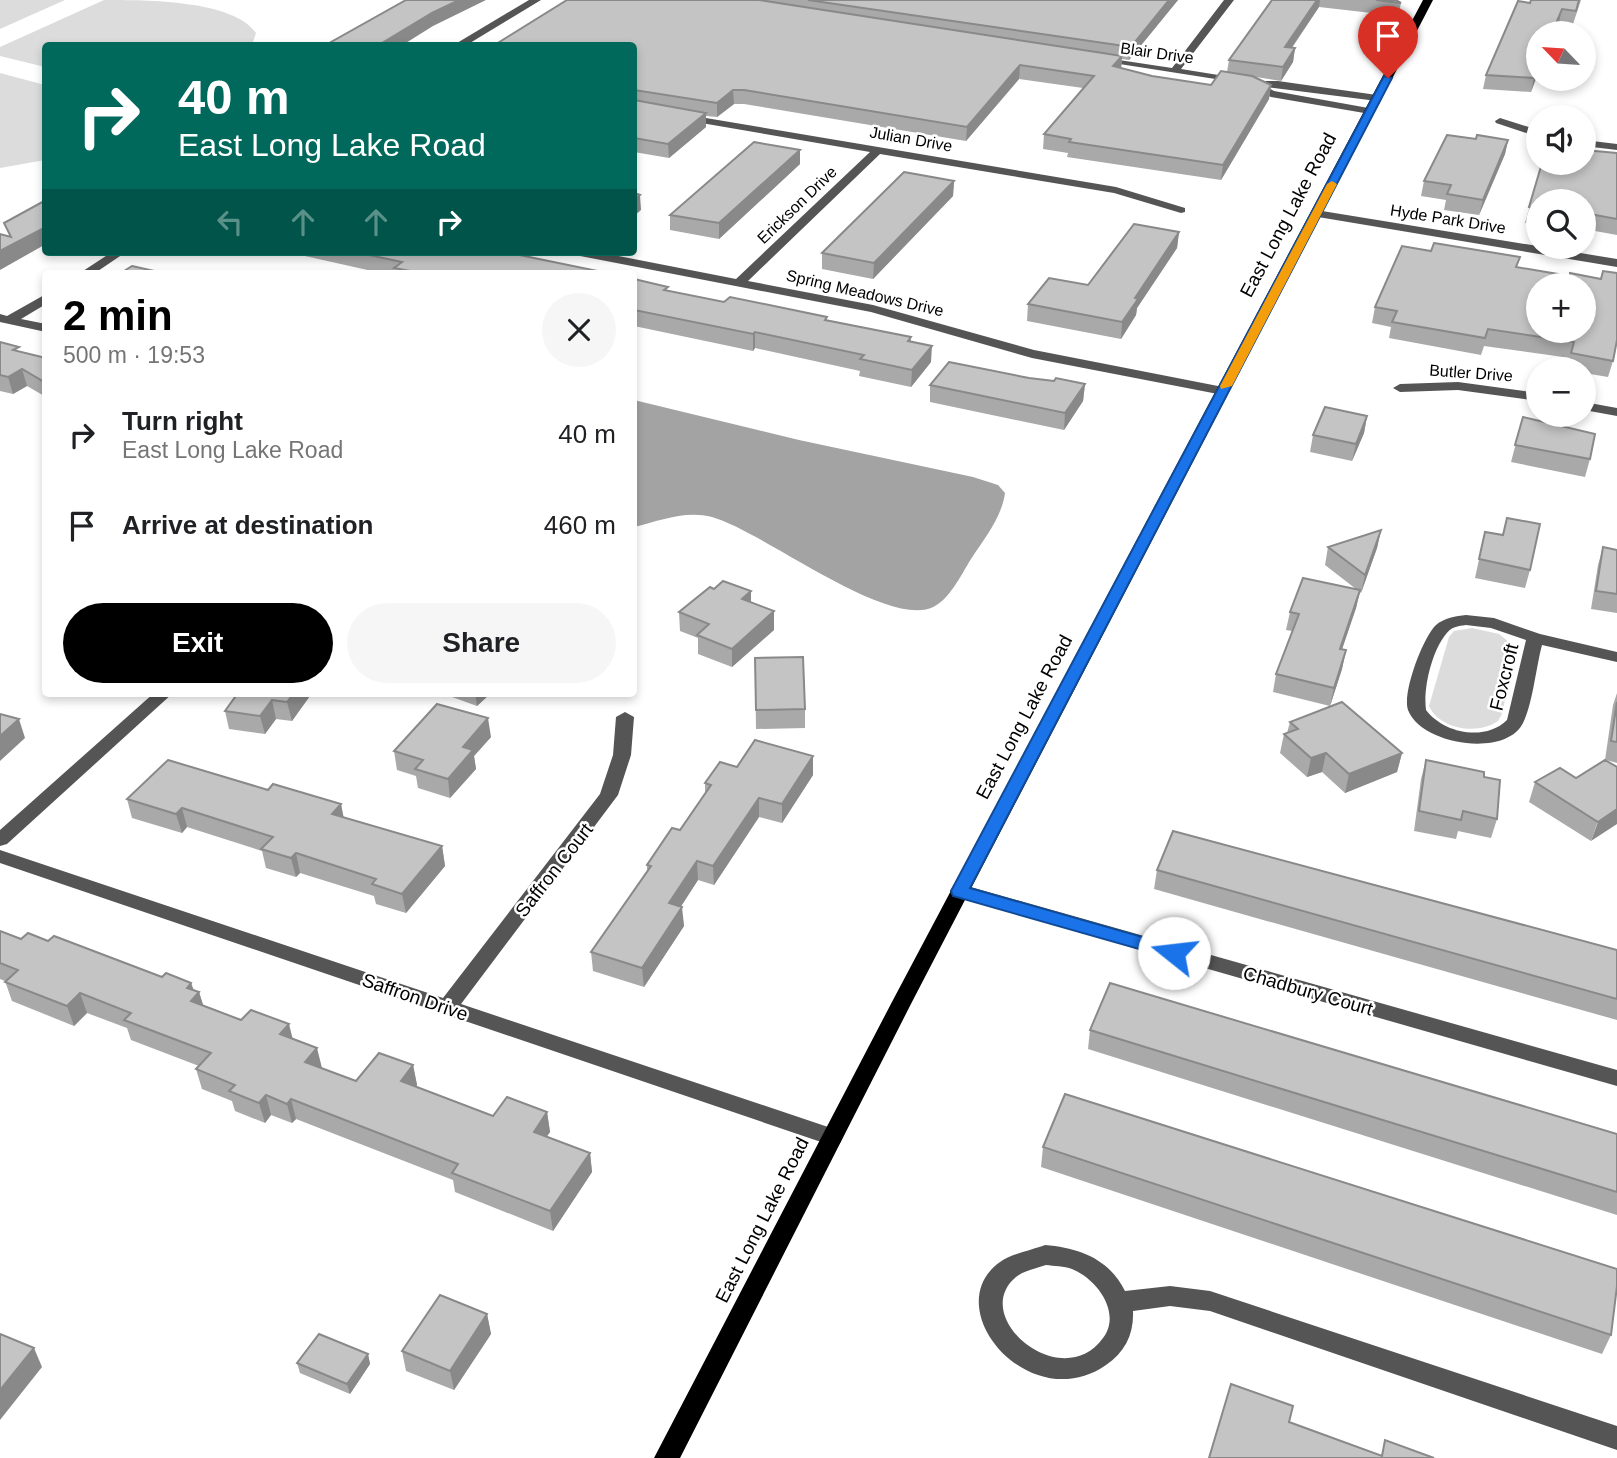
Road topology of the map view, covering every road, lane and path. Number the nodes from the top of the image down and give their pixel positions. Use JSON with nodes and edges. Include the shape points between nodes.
{"nodes":[{"id":1,"x":536,"y":0,"type":"edge"},
{"id":2,"x":1229,"y":0,"type":"edge"},
{"id":3,"x":1428,"y":0,"type":"edge"},
{"id":4,"x":464,"y":42,"type":"edge"},
{"id":5,"x":1088,"y":58,"type":"edge"},
{"id":6,"x":1175,"y":71,"type":"junction"},
{"id":7,"x":1254,"y":84,"type":"junction"},
{"id":8,"x":1377,"y":98,"type":"junction"},
{"id":9,"x":1370,"y":111,"type":"junction"},
{"id":10,"x":671,"y":115,"type":"edge"},
{"id":11,"x":1500,"y":121,"type":"dead end"},
{"id":12,"x":1526,"y":130,"type":"edge"},
{"id":13,"x":1596,"y":144,"type":"edge"},
{"id":14,"x":1617,"y":147,"type":"edge"},
{"id":15,"x":878,"y":150,"type":"junction"},
{"id":16,"x":1181,"y":210,"type":"dead end"},
{"id":17,"x":1316,"y":214,"type":"junction"},
{"id":18,"x":114,"y":256,"type":"edge"},
{"id":19,"x":600,"y":256,"type":"edge"},
{"id":20,"x":1617,"y":263,"type":"edge"},
{"id":21,"x":91,"y":270,"type":"edge"},
{"id":22,"x":739,"y":283,"type":"junction"},
{"id":23,"x":42,"y":300,"type":"edge"},
{"id":24,"x":5,"y":319,"type":"edge"},
{"id":25,"x":42,"y":327,"type":"edge"},
{"id":26,"x":1400,"y":388,"type":"dead end"},
{"id":27,"x":1223,"y":391,"type":"junction"},
{"id":28,"x":1526,"y":395,"type":"edge"},
{"id":29,"x":1596,"y":408,"type":"edge"},
{"id":30,"x":1617,"y":412,"type":"edge"},
{"id":31,"x":1535,"y":638,"type":"junction"},
{"id":32,"x":1617,"y":657,"type":"edge"},
{"id":33,"x":160,"y":697,"type":"edge"},
{"id":34,"x":625,"y":717,"type":"dead end"},
{"id":35,"x":0,"y":840,"type":"edge"},
{"id":36,"x":0,"y":856,"type":"edge"},
{"id":37,"x":960,"y":891,"type":"junction"},
{"id":38,"x":447,"y":1008,"type":"junction"},
{"id":39,"x":1617,"y":1078,"type":"edge"},
{"id":40,"x":832,"y":1137,"type":"junction"},
{"id":41,"x":1120,"y":1302,"type":"junction"},
{"id":42,"x":1617,"y":1438,"type":"edge"},
{"id":43,"x":667,"y":1458,"type":"edge"}],
"edges":[{"from":1,"to":4,"type":"street"},
{"from":2,"to":6,"type":"street"},
{"from":3,"to":8,"type":"main road","name":"East Long Lake Road"},
{"from":5,"to":6,"type":"street","name":"Blair Drive"},
{"from":6,"to":7,"type":"street","name":"Blair Drive"},
{"from":7,"to":8,"type":"street","name":"Blair Drive"},
{"from":7,"to":9,"type":"street","name":"Blair Drive","via":[[1279,96]]},
{"from":8,"to":9,"type":"main road","name":"East Long Lake Road"},
{"from":9,"to":17,"type":"main road","name":"East Long Lake Road"},
{"from":10,"to":15,"type":"street","name":"Julian Drive"},
{"from":11,"to":12,"type":"street"},
{"from":13,"to":14,"type":"street"},
{"from":15,"to":16,"type":"street","name":"Julian Drive","via":[[1116,190]]},
{"from":15,"to":22,"type":"street","name":"Erickson Drive"},
{"from":17,"to":20,"type":"street","name":"Hyde Park Drive"},
{"from":17,"to":27,"type":"main road","name":"East Long Lake Road"},
{"from":18,"to":21,"type":"street"},
{"from":19,"to":22,"type":"street","name":"Spring Meadows Drive"},
{"from":22,"to":27,"type":"street","name":"Spring Meadows Drive","via":[[873,309],[1032,354]]},
{"from":23,"to":24,"type":"street"},
{"from":24,"to":25,"type":"street"},
{"from":26,"to":28,"type":"street","name":"Butler Drive","via":[[1458,386]]},
{"from":27,"to":37,"type":"main road","name":"East Long Lake Road"},
{"from":29,"to":30,"type":"street"},
{"from":31,"to":31,"type":"street","name":"Foxcroft","via":[[1482,620],[1450,623],[1434,637],[1415,696],[1417,709],[1425,720],[1454,735],[1486,739],[1510,731]]},
{"from":31,"to":32,"type":"street","name":"Foxcroft"},
{"from":33,"to":35,"type":"street"},
{"from":34,"to":38,"type":"street","name":"Saffron Court","via":[[622,755],[609,795]]},
{"from":36,"to":38,"type":"street","name":"Saffron Drive"},
{"from":37,"to":39,"type":"street","name":"Chadbury Court"},
{"from":37,"to":40,"type":"main road","name":"East Long Lake Road"},
{"from":38,"to":40,"type":"street","name":"Saffron Drive"},
{"from":40,"to":43,"type":"main road","name":"East Long Lake Road"},
{"from":41,"to":41,"type":"street","via":[[1099,1272],[1073,1259],[1045,1255],[1027,1259],[999,1279],[990,1310],[999,1335],[1019,1356],[1058,1369],[1077,1367],[1109,1350],[1119,1335]]},
{"from":41,"to":42,"type":"street","via":[[1170,1297],[1210,1301]]}]}
